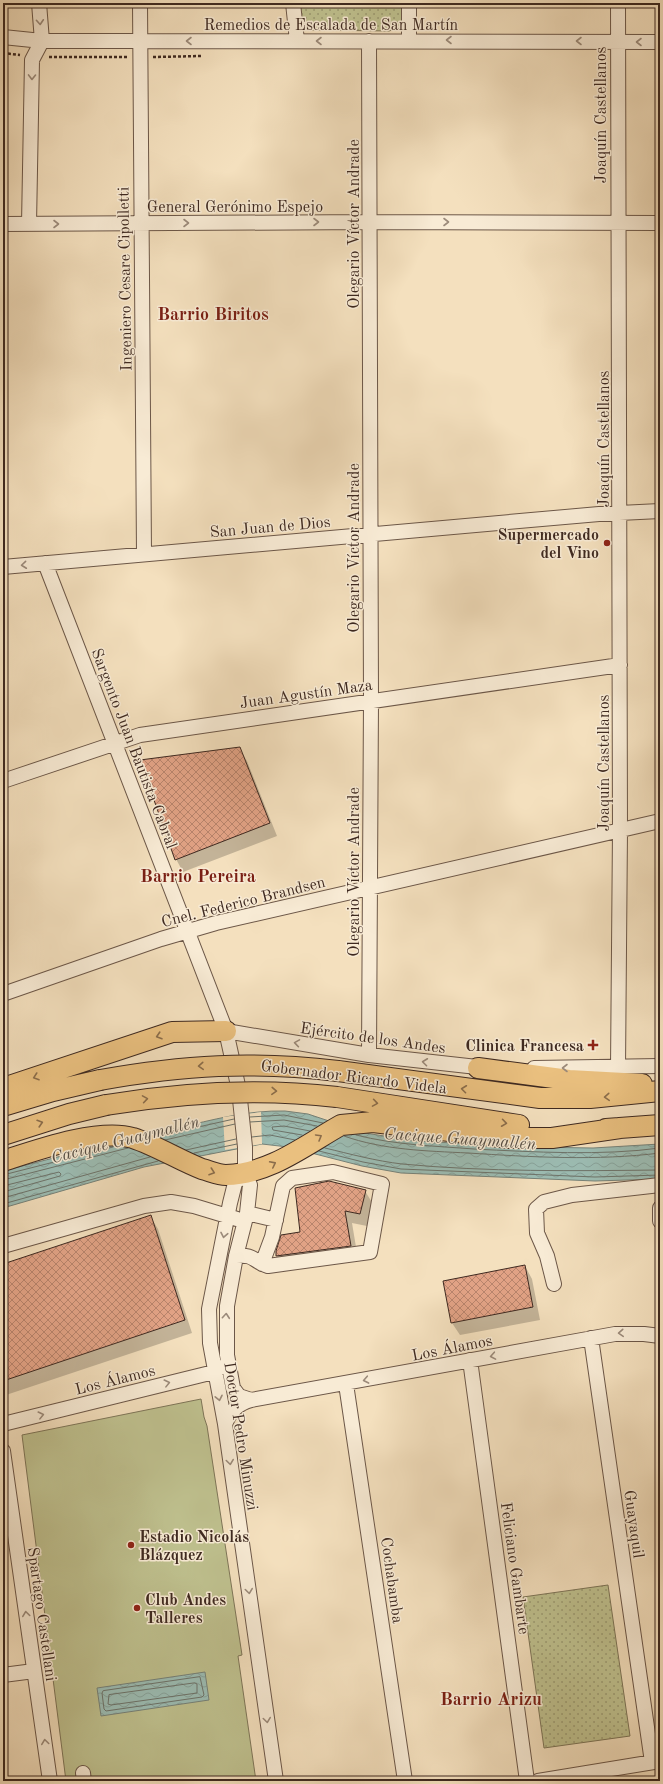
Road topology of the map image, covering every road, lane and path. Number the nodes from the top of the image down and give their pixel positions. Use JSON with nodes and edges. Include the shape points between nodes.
{"nodes":[{"id":1,"x":39,"y":3,"type":"edge"},
{"id":2,"x":140,"y":3,"type":"edge"},
{"id":3,"x":293,"y":3,"type":"edge"},
{"id":4,"x":409,"y":3,"type":"edge"},
{"id":5,"x":618,"y":3,"type":"edge"},
{"id":6,"x":3,"y":37,"type":"edge"},
{"id":7,"x":409,"y":40,"type":"junction"},
{"id":8,"x":42,"y":41,"type":"junction"},
{"id":9,"x":297,"y":41,"type":"junction"},
{"id":10,"x":369,"y":41,"type":"junction"},
{"id":11,"x":139,"y":42,"type":"junction"},
{"id":12,"x":618,"y":42,"type":"junction"},
{"id":13,"x":660,"y":42,"type":"edge"},
{"id":14,"x":370,"y":222,"type":"junction"},
{"id":15,"x":141,"y":223,"type":"junction"},
{"id":16,"x":618,"y":223,"type":"junction"},
{"id":17,"x":660,"y":223,"type":"edge"},
{"id":18,"x":3,"y":224,"type":"edge"},
{"id":19,"x":29,"y":224,"type":"junction"},
{"id":20,"x":660,"y":511,"type":"edge"},
{"id":21,"x":620,"y":513,"type":"junction"},
{"id":22,"x":370,"y":534,"type":"junction"},
{"id":23,"x":144,"y":554,"type":"junction"},
{"id":24,"x":45,"y":563,"type":"junction"},
{"id":25,"x":3,"y":567,"type":"edge"},
{"id":26,"x":620,"y":665,"type":"junction"},
{"id":27,"x":371,"y":701,"type":"junction"},
{"id":28,"x":114,"y":742,"type":"junction"},
{"id":29,"x":3,"y":781,"type":"edge"},
{"id":30,"x":660,"y":821,"type":"edge"},
{"id":31,"x":620,"y":830,"type":"junction"},
{"id":32,"x":370,"y":889,"type":"junction"},
{"id":33,"x":187,"y":931,"type":"junction"},
{"id":34,"x":3,"y":994,"type":"edge"},
{"id":35,"x":226,"y":1031,"type":"junction"},
{"id":36,"x":369,"y":1055,"type":"junction"},
{"id":37,"x":660,"y":1066,"type":"edge"},
{"id":38,"x":478,"y":1068,"type":"junction"},
{"id":39,"x":618,"y":1068,"type":"junction"},
{"id":40,"x":660,"y":1084,"type":"edge"},
{"id":41,"x":3,"y":1088,"type":"edge"},
{"id":42,"x":660,"y":1091,"type":"edge"},
{"id":43,"x":3,"y":1106,"type":"edge"},
{"id":44,"x":660,"y":1125,"type":"edge"},
{"id":45,"x":620,"y":1128,"type":"junction"},
{"id":46,"x":244,"y":1130,"type":"joint"},
{"id":47,"x":3,"y":1136,"type":"edge"},
{"id":48,"x":3,"y":1161,"type":"edge"},
{"id":49,"x":245,"y":1173,"type":"junction"},
{"id":50,"x":660,"y":1185,"type":"edge"},
{"id":51,"x":660,"y":1208,"type":"edge"},
{"id":52,"x":228,"y":1216,"type":"junction"},
{"id":53,"x":246,"y":1217,"type":"junction"},
{"id":54,"x":276,"y":1220,"type":"junction"},
{"id":55,"x":660,"y":1220,"type":"edge"},
{"id":56,"x":3,"y":1246,"type":"edge"},
{"id":57,"x":236,"y":1256,"type":"junction"},
{"id":58,"x":262,"y":1264,"type":"junction"},
{"id":59,"x":554,"y":1284,"type":"dead end"},
{"id":60,"x":660,"y":1336,"type":"edge"},
{"id":61,"x":591,"y":1338,"type":"junction"},
{"id":62,"x":227,"y":1355,"type":"junction"},
{"id":63,"x":470,"y":1360,"type":"junction"},
{"id":64,"x":214,"y":1372,"type":"junction"},
{"id":65,"x":346,"y":1384,"type":"junction"},
{"id":66,"x":251,"y":1400,"type":"junction"},
{"id":67,"x":3,"y":1424,"type":"edge"},
{"id":68,"x":225,"y":1424,"type":"junction"},
{"id":69,"x":3,"y":1451,"type":"edge"},
{"id":70,"x":34,"y":1671,"type":"junction"},
{"id":71,"x":3,"y":1675,"type":"edge"},
{"id":72,"x":656,"y":1762,"type":"edge"},
{"id":73,"x":50,"y":1781,"type":"edge"},
{"id":74,"x":276,"y":1781,"type":"edge"},
{"id":75,"x":405,"y":1781,"type":"edge"},
{"id":76,"x":527,"y":1781,"type":"edge"},
{"id":77,"x":538,"y":1781,"type":"edge"}],
"edges":[{"from":1,"to":8,"type":"street","one_way":true},
{"from":2,"to":11,"type":"street","name":"Ingeniero Cesare Cipolletti"},
{"from":3,"to":9,"type":"street"},
{"from":4,"to":7,"type":"street"},
{"from":5,"to":12,"type":"street","name":"Joaquín Castellanos"},
{"from":6,"to":8,"type":"street","name":"Remedios de Escalada de San Martín"},
{"from":7,"to":10,"type":"street","name":"Remedios de Escalada de San Martín"},
{"from":12,"to":7,"type":"street","name":"Remedios de Escalada de San Martín","one_way":true},
{"from":8,"to":11,"type":"street","name":"Remedios de Escalada de San Martín"},
{"from":8,"to":19,"type":"street","one_way":true,"via":[[32,60]]},
{"from":10,"to":9,"type":"street","name":"Remedios de Escalada de San Martín","one_way":true},
{"from":9,"to":11,"type":"street","name":"Remedios de Escalada de San Martín","one_way":true},
{"from":10,"to":14,"type":"street","name":"Olegario Víctor Andrade"},
{"from":11,"to":15,"type":"street","name":"Ingeniero Cesare Cipolletti"},
{"from":13,"to":12,"type":"street","name":"Remedios de Escalada de San Martín","one_way":true},
{"from":12,"to":16,"type":"street","name":"Joaquín Castellanos"},
{"from":15,"to":14,"type":"street","name":"General Gerónimo Espejo","one_way":true},
{"from":14,"to":16,"type":"street","name":"General Gerónimo Espejo","one_way":true},
{"from":14,"to":22,"type":"street","name":"Olegario Víctor Andrade"},
{"from":19,"to":15,"type":"street","name":"General Gerónimo Espejo","one_way":true},
{"from":15,"to":23,"type":"street","name":"Ingeniero Cesare Cipolletti"},
{"from":16,"to":17,"type":"street","name":"General Gerónimo Espejo"},
{"from":16,"to":21,"type":"street","name":"Joaquín Castellanos"},
{"from":18,"to":19,"type":"street","name":"General Gerónimo Espejo"},
{"from":20,"to":21,"type":"street","name":"San Juan de Dios"},
{"from":21,"to":22,"type":"street","name":"San Juan de Dios"},
{"from":21,"to":26,"type":"street","name":"Joaquín Castellanos"},
{"from":22,"to":23,"type":"street","name":"San Juan de Dios"},
{"from":22,"to":27,"type":"street","name":"Olegario Víctor Andrade"},
{"from":23,"to":24,"type":"street","name":"San Juan de Dios"},
{"from":24,"to":25,"type":"street","name":"San Juan de Dios","one_way":true},
{"from":24,"to":28,"type":"street","name":"Sargento Juan Bautista Cabral"},
{"from":26,"to":27,"type":"street","name":"Juan Agustín Maza"},
{"from":26,"to":31,"type":"street","name":"Joaquín Castellanos"},
{"from":27,"to":28,"type":"street","name":"Juan Agustín Maza","via":[[140,735]]},
{"from":27,"to":32,"type":"street","name":"Olegario Víctor Andrade"},
{"from":28,"to":29,"type":"street","name":"Juan Agustín Maza"},
{"from":28,"to":33,"type":"street","name":"Sargento Juan Bautista Cabral"},
{"from":30,"to":31,"type":"street","name":"Cnel. Federico Brandsen"},
{"from":31,"to":32,"type":"street","name":"Cnel. Federico Brandsen"},
{"from":31,"to":39,"type":"street","name":"Joaquín Castellanos"},
{"from":32,"to":33,"type":"street","name":"Cnel. Federico Brandsen"},
{"from":32,"to":36,"type":"street","name":"Olegario Víctor Andrade"},
{"from":33,"to":34,"type":"street","name":"Cnel. Federico Brandsen"},
{"from":33,"to":35,"type":"street","name":"Sargento Juan Bautista Cabral"},
{"from":36,"to":35,"type":"street","name":"Ejército de los Andes","one_way":true},
{"from":35,"to":41,"type":"highway","one_way":true,"via":[[172,1032]]},
{"from":35,"to":46,"type":"street","name":"Sargento Juan Bautista Cabral","via":[[237,1076]]},
{"from":38,"to":36,"type":"street","name":"Ejército de los Andes","one_way":true},
{"from":37,"to":39,"type":"street","name":"Ejército de los Andes"},
{"from":39,"to":38,"type":"street","name":"Ejército de los Andes","one_way":true},
{"from":38,"to":40,"type":"highway","via":[[569,1080]]},
{"from":42,"to":43,"type":"highway","name":"Gobernador Ricardo Videla","one_way":true,"bridge":true,"via":[[590,1098],[540,1098],[338,1071],[279,1065],[220,1065],[168,1069],[100,1080]]},
{"from":44,"to":45,"type":"highway","name":"Gobernador Ricardo Videla"},
{"from":47,"to":45,"type":"highway","name":"Gobernador Ricardo Videla","one_way":true,"bridge":true,"via":[[69,1114],[106,1105],[151,1098],[270,1091],[337,1097],[515,1125]]},
{"from":49,"to":45,"type":"highway","one_way":true,"via":[[270,1166],[341,1125],[373,1122],[509,1138],[552,1138]]},
{"from":46,"to":49,"type":"street","name":"Doctor Pedro Minuzzi"},
{"from":48,"to":49,"type":"highway","one_way":true,"via":[[63,1142],[104,1137],[132,1138],[180,1160],[224,1175]]},
{"from":49,"to":52,"type":"street","name":"Doctor Pedro Minuzzi","via":[[235,1183]]},
{"from":49,"to":53,"type":"street","name":"Doctor Pedro Minuzzi","via":[[250,1185]]},
{"from":50,"to":59,"type":"street","via":[[572,1195],[544,1202],[536,1210],[537,1233],[547,1256]]},
{"from":51,"to":55,"type":"street"},
{"from":52,"to":53,"type":"street"},
{"from":52,"to":56,"type":"street","via":[[171,1202],[144,1206]]},
{"from":52,"to":64,"type":"street","name":"Doctor Pedro Minuzzi","one_way":true,"via":[[209,1309]]},
{"from":53,"to":54,"type":"street"},
{"from":53,"to":57,"type":"street","name":"Doctor Pedro Minuzzi"},
{"from":54,"to":58,"type":"street"},
{"from":54,"to":58,"type":"street","via":[[283,1186],[292,1178],[333,1172],[382,1184],[370,1252],[298,1263],[268,1266]]},
{"from":57,"to":58,"type":"street","via":[[249,1255]]},
{"from":62,"to":57,"type":"street","name":"Doctor Pedro Minuzzi","one_way":true,"via":[[227,1306]]},
{"from":60,"to":61,"type":"street","name":"Los Álamos","one_way":true,"via":[[629,1333]]},
{"from":61,"to":63,"type":"street","name":"Los Álamos","one_way":true},
{"from":61,"to":72,"type":"street","name":"Guayaquil"},
{"from":62,"to":64,"type":"street","via":[[223,1366]]},
{"from":62,"to":66,"type":"street","name":"Doctor Pedro Minuzzi","via":[[233,1388],[239,1396]]},
{"from":63,"to":65,"type":"street","name":"Los Álamos","one_way":true},
{"from":63,"to":76,"type":"street","name":"Feliciano Gambarte"},
{"from":67,"to":64,"type":"street","name":"Los Álamos","one_way":true},
{"from":64,"to":68,"type":"street","name":"Doctor Pedro Minuzzi","one_way":true},
{"from":65,"to":66,"type":"street","name":"Los Álamos"},
{"from":65,"to":75,"type":"street","name":"Cochabamba"},
{"from":66,"to":68,"type":"street","name":"Los Álamos","via":[[233,1410]]},
{"from":68,"to":74,"type":"street","name":"Doctor Pedro Minuzzi","one_way":true},
{"from":70,"to":69,"type":"street","name":"Spartago Castellani","one_way":true},
{"from":70,"to":71,"type":"street"},
{"from":73,"to":70,"type":"street","name":"Spartago Castellani","one_way":true},
{"from":72,"to":77,"type":"street"}]}
